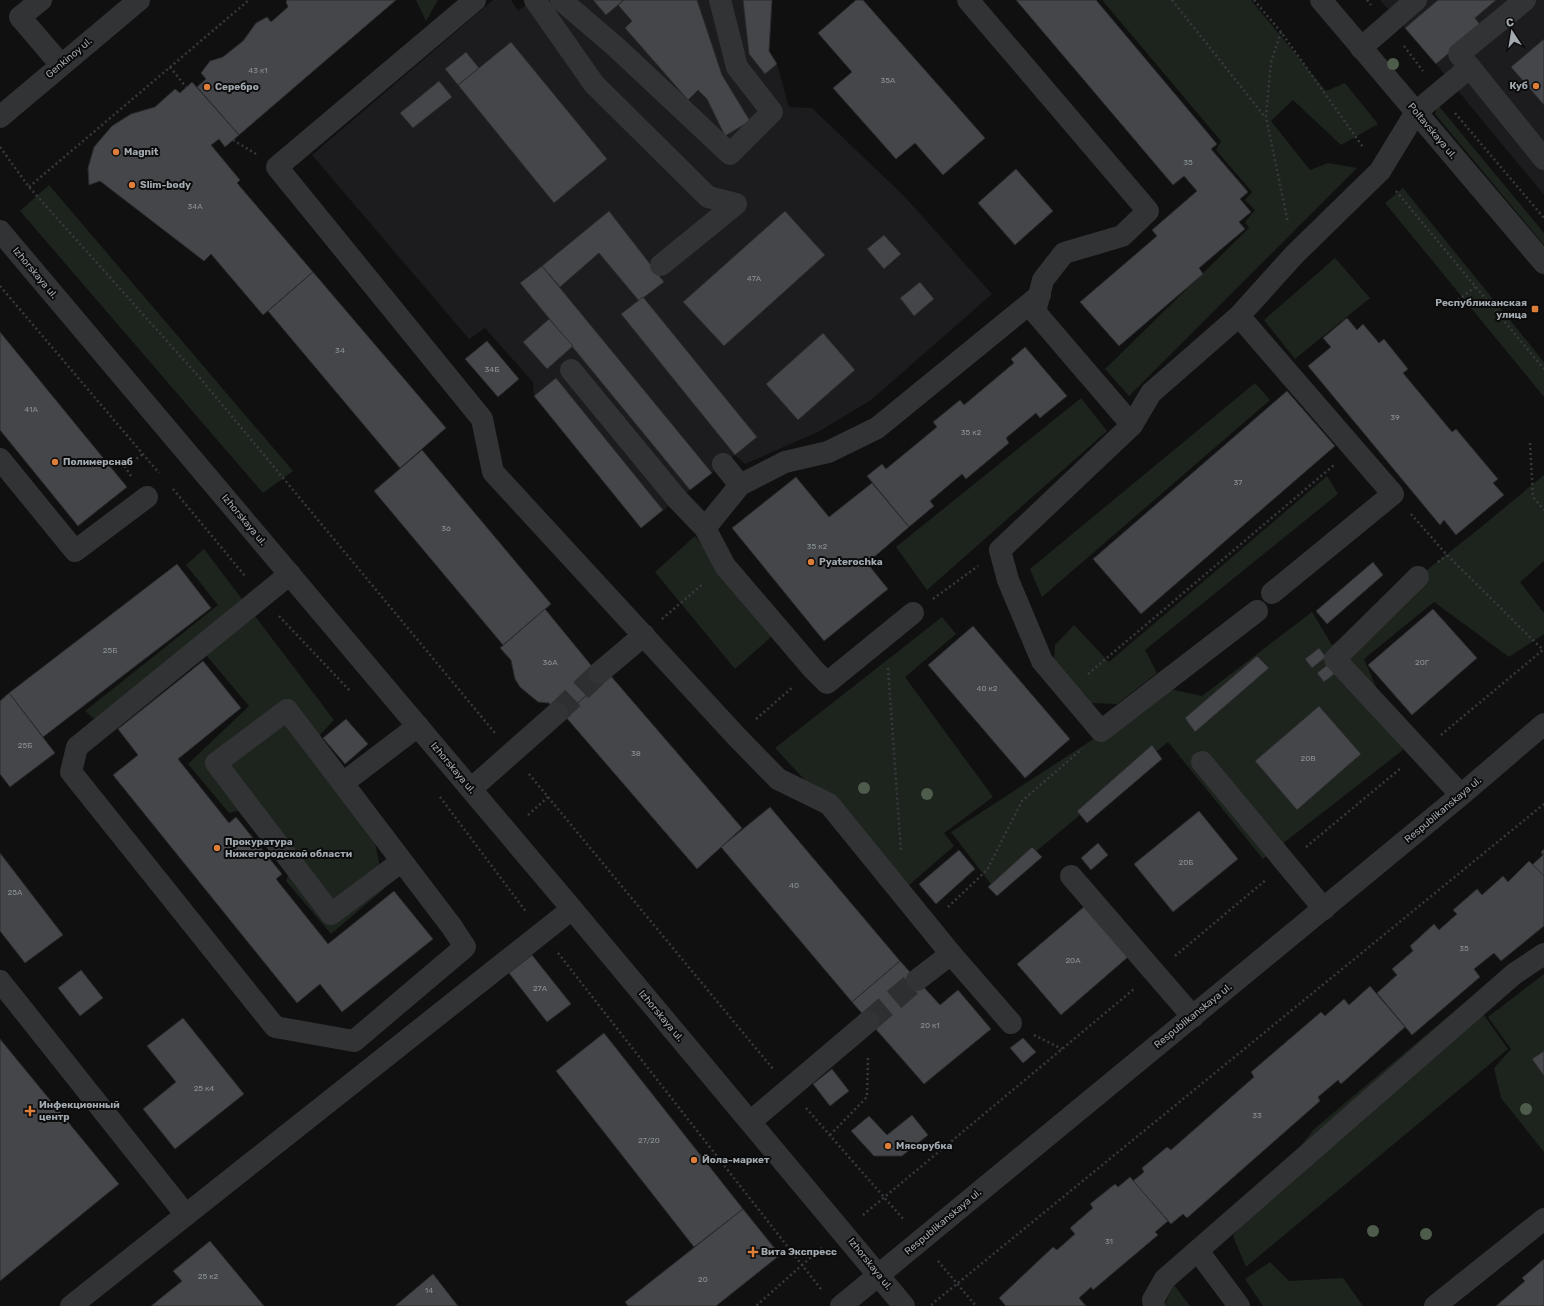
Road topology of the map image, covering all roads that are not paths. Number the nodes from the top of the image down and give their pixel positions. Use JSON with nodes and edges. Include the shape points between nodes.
{"nodes":[{"id":1,"x":41,"y":0,"type":"edge"},
{"id":2,"x":139,"y":0,"type":"edge"},
{"id":3,"x":475,"y":0,"type":"edge"},
{"id":4,"x":535,"y":0,"type":"edge"},
{"id":5,"x":561,"y":0,"type":"edge"},
{"id":6,"x":720,"y":0,"type":"edge"},
{"id":7,"x":968,"y":0,"type":"edge"},
{"id":8,"x":1320,"y":0,"type":"edge"},
{"id":9,"x":1416,"y":0,"type":"edge"},
{"id":10,"x":1525,"y":0,"type":"edge"},
{"id":11,"x":1361,"y":48,"type":"junction"},
{"id":12,"x":61,"y":64,"type":"junction"},
{"id":13,"x":1470,"y":67,"type":"junction"},
{"id":14,"x":1416,"y":112,"type":"junction"},
{"id":15,"x":0,"y":117,"type":"edge"},
{"id":16,"x":1544,"y":159,"type":"edge"},
{"id":17,"x":0,"y":231,"type":"edge"},
{"id":18,"x":1544,"y":263,"type":"edge"},
{"id":19,"x":661,"y":265,"type":"dead end"},
{"id":20,"x":1040,"y":295,"type":"junction"},
{"id":21,"x":1239,"y":316,"type":"junction"},
{"id":22,"x":571,"y":370,"type":"dead end"},
{"id":23,"x":1132,"y":425,"type":"junction"},
{"id":24,"x":0,"y":459,"type":"edge"},
{"id":25,"x":723,"y":464,"type":"dead end"},
{"id":26,"x":740,"y":485,"type":"junction"},
{"id":27,"x":147,"y":496,"type":"dead end"},
{"id":28,"x":705,"y":528,"type":"junction"},
{"id":29,"x":290,"y":574,"type":"junction"},
{"id":30,"x":1418,"y":577,"type":"dead end"},
{"id":31,"x":1272,"y":593,"type":"dead end"},
{"id":32,"x":1257,"y":611,"type":"dead end"},
{"id":33,"x":913,"y":613,"type":"road end"},
{"id":34,"x":644,"y":635,"type":"junction"},
{"id":35,"x":599,"y":674,"type":"tunnel mouth"},
{"id":36,"x":556,"y":713,"type":"tunnel mouth"},
{"id":37,"x":1544,"y":724,"type":"edge"},
{"id":38,"x":418,"y":726,"type":"junction"},
{"id":39,"x":1202,"y":762,"type":"dead end"},
{"id":40,"x":343,"y":783,"type":"junction"},
{"id":41,"x":471,"y":789,"type":"junction"},
{"id":42,"x":1461,"y":796,"type":"junction"},
{"id":43,"x":402,"y":861,"type":"junction"},
{"id":44,"x":1071,"y":876,"type":"dead end"},
{"id":45,"x":572,"y":909,"type":"junction"},
{"id":46,"x":1324,"y":909,"type":"junction"},
{"id":47,"x":951,"y":954,"type":"junction"},
{"id":48,"x":1544,"y":954,"type":"edge"},
{"id":49,"x":917,"y":980,"type":"tunnel mouth"},
{"id":50,"x":0,"y":981,"type":"edge"},
{"id":51,"x":1193,"y":1016,"type":"junction"},
{"id":52,"x":869,"y":1021,"type":"tunnel mouth"},
{"id":53,"x":1011,"y":1023,"type":"road end"},
{"id":54,"x":750,"y":1122,"type":"junction"},
{"id":55,"x":186,"y":1215,"type":"junction"},
{"id":56,"x":1544,"y":1219,"type":"edge"},
{"id":57,"x":1198,"y":1251,"type":"junction"},
{"id":58,"x":879,"y":1276,"type":"junction"},
{"id":59,"x":71,"y":1306,"type":"edge"},
{"id":60,"x":841,"y":1306,"type":"edge"},
{"id":61,"x":904,"y":1306,"type":"edge"},
{"id":62,"x":1154,"y":1306,"type":"edge"},
{"id":63,"x":1238,"y":1306,"type":"edge"},
{"id":64,"x":1435,"y":1306,"type":"edge"}],
"edges":[{"from":1,"to":12,"type":"street","via":[[20,17]]},
{"from":2,"to":12,"type":"street","name":"Genkinoy ul."},
{"from":3,"to":34,"type":"street","via":[[276,167],[482,419],[493,472]]},
{"from":4,"to":19,"type":"street","via":[[594,84],[708,197],[736,204]]},
{"from":5,"to":6,"type":"street","via":[[730,154],[772,112],[737,67]]},
{"from":7,"to":20,"type":"street","via":[[1148,211],[1122,236],[1064,253],[1043,280]]},
{"from":8,"to":11,"type":"street","name":"Poltavskaya ul."},
{"from":9,"to":11,"type":"street"},
{"from":10,"to":13,"type":"street","via":[[1459,54]]},
{"from":11,"to":14,"type":"street","name":"Poltavskaya ul."},
{"from":12,"to":15,"type":"street","name":"Genkinoy ul."},
{"from":13,"to":14,"type":"street"},
{"from":13,"to":16,"type":"street"},
{"from":14,"to":18,"type":"street","name":"Poltavskaya ul."},
{"from":14,"to":21,"type":"street","via":[[1380,171],[1295,254]]},
{"from":17,"to":29,"type":"street","name":"Izhorskaya ul."},
{"from":20,"to":23,"type":"street","via":[[1035,312]]},
{"from":20,"to":26,"type":"street","via":[[877,428],[828,452],[785,462]]},
{"from":21,"to":23,"type":"street","via":[[1151,394]]},
{"from":21,"to":31,"type":"street","via":[[1393,494]]},
{"from":22,"to":28,"type":"street","via":[[678,500]]},
{"from":23,"to":32,"type":"street","via":[[1000,550],[1008,580],[1042,661],[1102,731]]},
{"from":24,"to":27,"type":"street","via":[[76,551]]},
{"from":25,"to":26,"type":"street"},
{"from":26,"to":28,"type":"street"},
{"from":28,"to":33,"type":"street","via":[[724,566],[827,683]]},
{"from":29,"to":38,"type":"street","name":"Izhorskaya ul."},
{"from":29,"to":43,"type":"street","via":[[77,747],[71,772],[275,1027],[354,1041],[465,947]]},
{"from":30,"to":42,"type":"street","via":[[1336,659]]},
{"from":34,"to":35,"type":"street"},
{"from":34,"to":47,"type":"street","via":[[778,779],[829,804]]},
{"from":36,"to":41,"type":"street"},
{"from":37,"to":42,"type":"street","name":"Respublikanskaya ul."},
{"from":38,"to":40,"type":"street"},
{"from":38,"to":41,"type":"street","name":"Izhorskaya ul."},
{"from":39,"to":46,"type":"street"},
{"from":40,"to":43,"type":"street"},
{"from":40,"to":43,"type":"street","via":[[287,710],[216,763],[331,914]]},
{"from":41,"to":45,"type":"street","name":"Izhorskaya ul."},
{"from":42,"to":46,"type":"street","name":"Respublikanskaya ul."},
{"from":44,"to":51,"type":"street"},
{"from":45,"to":54,"type":"street","name":"Izhorskaya ul."},
{"from":45,"to":55,"type":"street"},
{"from":46,"to":51,"type":"street","name":"Respublikanskaya ul."},
{"from":47,"to":49,"type":"street"},
{"from":47,"to":53,"type":"street"},
{"from":48,"to":57,"type":"street","via":[[1514,974]]},
{"from":50,"to":55,"type":"street"},
{"from":51,"to":58,"type":"street","name":"Respublikanskaya ul."},
{"from":52,"to":54,"type":"street"},
{"from":54,"to":58,"type":"street","name":"Izhorskaya ul."},
{"from":55,"to":59,"type":"street"},
{"from":56,"to":64,"type":"street"},
{"from":57,"to":62,"type":"street","via":[[1165,1279],[1153,1300]]},
{"from":57,"to":63,"type":"street"},
{"from":58,"to":60,"type":"street","name":"Respublikanskaya ul."},
{"from":58,"to":61,"type":"street","name":"Izhorskaya ul."}]}
